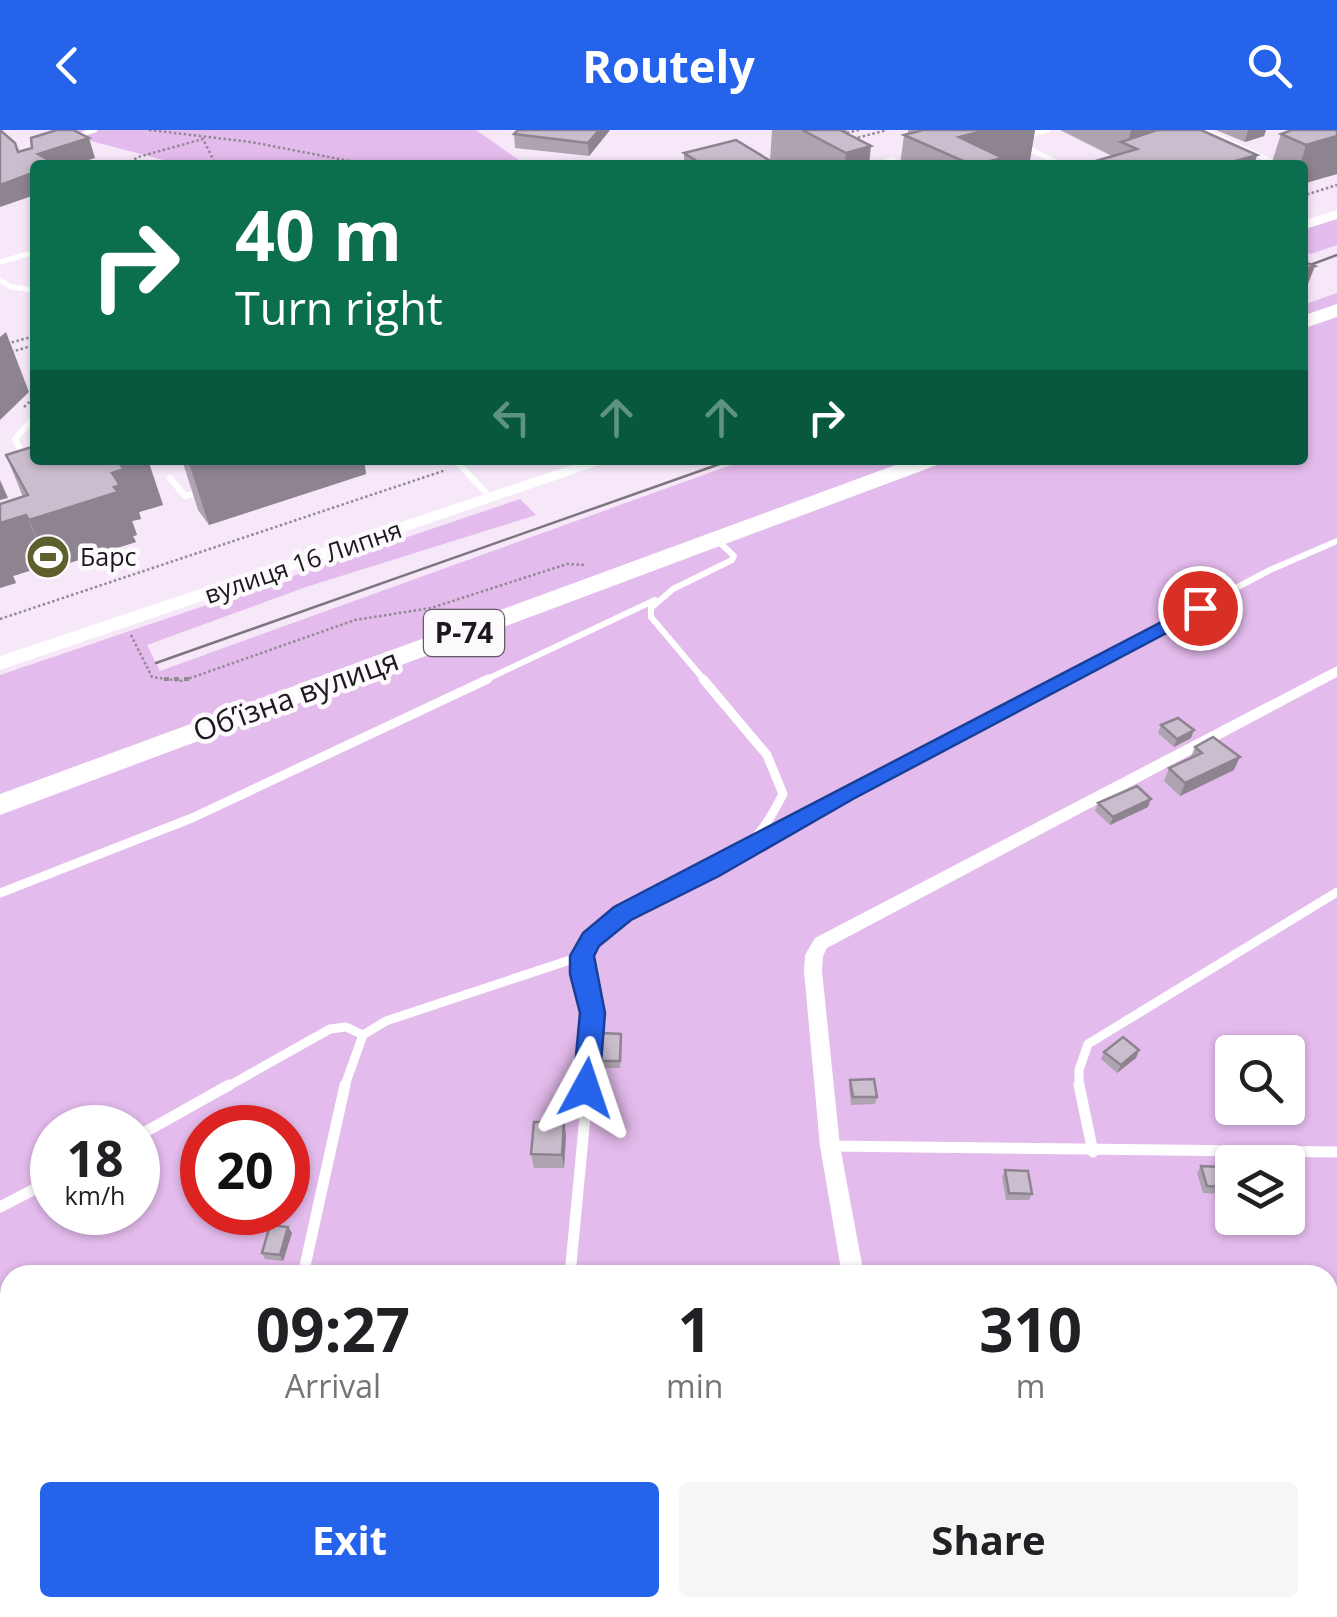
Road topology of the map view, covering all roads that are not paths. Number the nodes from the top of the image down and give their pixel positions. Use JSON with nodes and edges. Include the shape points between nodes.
{"nodes":[{"id":1,"x":95,"y":130,"type":"edge"},
{"id":2,"x":1048,"y":130,"type":"edge"},
{"id":3,"x":1202,"y":130,"type":"edge"},
{"id":4,"x":1221,"y":138,"type":"junction"},
{"id":5,"x":60,"y":141,"type":"edge"},
{"id":6,"x":1205,"y":142,"type":"edge"},
{"id":7,"x":1053,"y":160,"type":"edge"},
{"id":8,"x":1269,"y":160,"type":"edge"},
{"id":9,"x":1337,"y":214,"type":"edge"},
{"id":10,"x":1308,"y":224,"type":"edge"},
{"id":11,"x":30,"y":253,"type":"edge"},
{"id":12,"x":0,"y":262,"type":"edge"},
{"id":13,"x":0,"y":280,"type":"edge"},
{"id":14,"x":30,"y":289,"type":"edge"},
{"id":15,"x":1337,"y":310,"type":"edge"},
{"id":16,"x":1308,"y":321,"type":"edge"},
{"id":17,"x":30,"y":422,"type":"edge"},
{"id":18,"x":28,"y":465,"type":"edge"},
{"id":19,"x":460,"y":465,"type":"edge"},
{"id":20,"x":590,"y":465,"type":"edge"},
{"id":21,"x":914,"y":465,"type":"edge"},
{"id":22,"x":170,"y":478,"type":"dead end"},
{"id":23,"x":209,"y":490,"type":"dead end"},
{"id":24,"x":491,"y":498,"type":"junction"},
{"id":25,"x":715,"y":538,"type":"junction"},
{"id":26,"x":1337,"y":541,"type":"edge"},
{"id":27,"x":662,"y":597,"type":"junction"},
{"id":28,"x":0,"y":663,"type":"edge"},
{"id":29,"x":1337,"y":672,"type":"edge"},
{"id":30,"x":0,"y":806,"type":"edge"},
{"id":31,"x":744,"y":849,"type":"junction"},
{"id":32,"x":1337,"y":892,"type":"edge"},
{"id":33,"x":0,"y":893,"type":"edge"},
{"id":34,"x":582,"y":956,"type":"junction"},
{"id":35,"x":363,"y":1035,"type":"junction"},
{"id":36,"x":160,"y":1124,"type":"edge"},
{"id":37,"x":830,"y":1146,"type":"junction"},
{"id":38,"x":1093,"y":1152,"type":"junction"},
{"id":39,"x":1337,"y":1152,"type":"edge"},
{"id":40,"x":30,"y":1191,"type":"edge"},
{"id":41,"x":0,"y":1207,"type":"edge"},
{"id":42,"x":306,"y":1265,"type":"edge"},
{"id":43,"x":571,"y":1265,"type":"edge"},
{"id":44,"x":851,"y":1265,"type":"edge"}],
"edges":[{"from":1,"to":5,"type":"lane"},
{"from":2,"to":7,"type":"lane","via":[[1015,140]]},
{"from":3,"to":4,"type":"lane"},
{"from":4,"to":6,"type":"lane"},
{"from":4,"to":8,"type":"lane"},
{"from":9,"to":10,"type":"street"},
{"from":11,"to":12,"type":"lane"},
{"from":13,"to":14,"type":"lane"},
{"from":15,"to":16,"type":"main road"},
{"from":17,"to":18,"type":"lane","via":[[14,442]]},
{"from":19,"to":24,"type":"lane"},
{"from":20,"to":24,"type":"street","name":"вулиця 16 Липня"},
{"from":21,"to":25,"type":"main road","name":"Обʼїзна вулиця","number":"Р-74"},
{"from":22,"to":23,"type":"lane","via":[[185,496]]},
{"from":24,"to":28,"type":"street","name":"вулиця 16 Липня"},
{"from":25,"to":27,"type":"lane","via":[[732,560]]},
{"from":25,"to":30,"type":"main road","name":"Обʼїзна вулиця","number":"Р-74"},
{"from":26,"to":31,"type":"lane","via":[[1270,570]]},
{"from":27,"to":31,"type":"lane","via":[[651,617],[778,774],[783,794],[774,820]]},
{"from":27,"to":33,"type":"lane","via":[[192,818]]},
{"from":29,"to":37,"type":"street","via":[[821,943],[813,971]]},
{"from":31,"to":34,"type":"lane","via":[[622,914]]},
{"from":32,"to":38,"type":"lane","via":[[1088,1044],[1076,1076]]},
{"from":34,"to":35,"type":"lane","via":[[464,992]]},
{"from":34,"to":43,"type":"lane","via":[[592,1013]]},
{"from":35,"to":36,"type":"lane","via":[[346,1027],[330,1030]]},
{"from":35,"to":42,"type":"lane","via":[[347,1076]]},
{"from":37,"to":38,"type":"lane"},
{"from":37,"to":44,"type":"street"},
{"from":38,"to":39,"type":"lane"},
{"from":40,"to":41,"type":"lane"}]}
